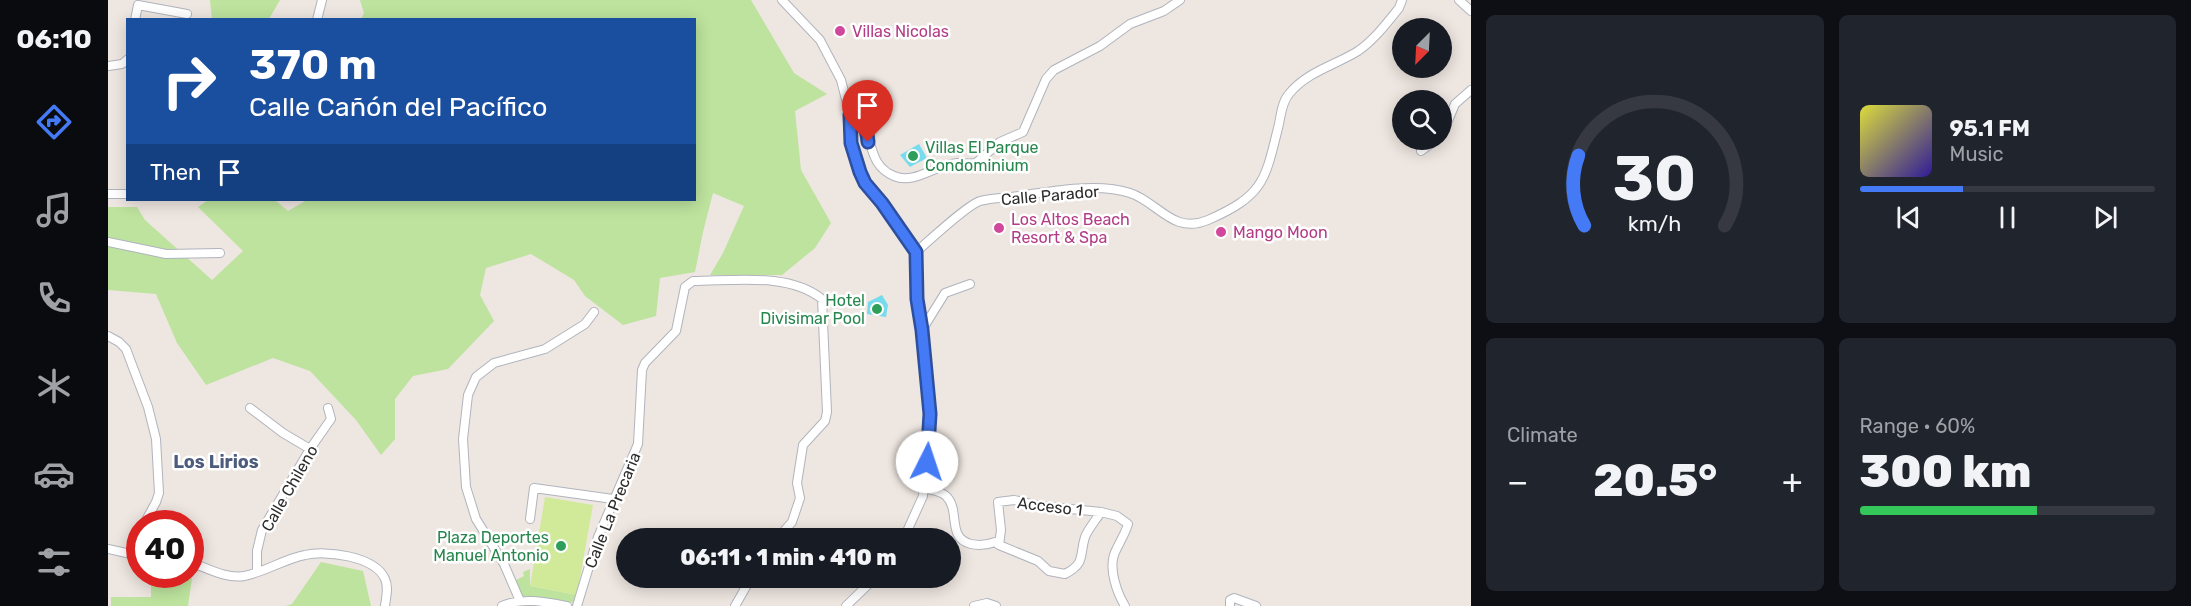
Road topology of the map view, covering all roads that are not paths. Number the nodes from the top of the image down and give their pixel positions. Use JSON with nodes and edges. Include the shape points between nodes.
{"nodes":[{"id":1,"x":322,"y":0,"type":"edge"},
{"id":2,"x":782,"y":0,"type":"edge"},
{"id":3,"x":1180,"y":0,"type":"edge"},
{"id":4,"x":1402,"y":0,"type":"edge"},
{"id":5,"x":1459,"y":0,"type":"edge"},
{"id":6,"x":1471,"y":11,"type":"edge"},
{"id":7,"x":187,"y":14,"type":"dead end"},
{"id":8,"x":135,"y":18,"type":"edge"},
{"id":9,"x":318,"y":18,"type":"edge"},
{"id":10,"x":126,"y":61,"type":"edge"},
{"id":11,"x":108,"y":66,"type":"edge"},
{"id":12,"x":1471,"y":90,"type":"edge"},
{"id":13,"x":1452,"y":111,"type":"edge"},
{"id":14,"x":850,"y":115,"type":"junction"},
{"id":15,"x":108,"y":194,"type":"edge"},
{"id":16,"x":126,"y":195,"type":"edge"},
{"id":17,"x":108,"y":242,"type":"edge"},
{"id":18,"x":916,"y":252,"type":"junction"},
{"id":19,"x":220,"y":253,"type":"dead end"},
{"id":20,"x":970,"y":284,"type":"dead end"},
{"id":21,"x":594,"y":312,"type":"dead end"},
{"id":22,"x":922,"y":330,"type":"junction"},
{"id":23,"x":108,"y":336,"type":"edge"},
{"id":24,"x":250,"y":408,"type":"dead end"},
{"id":25,"x":328,"y":408,"type":"dead end"},
{"id":26,"x":310,"y":449,"type":"junction"},
{"id":27,"x":924,"y":488,"type":"junction"},
{"id":28,"x":613,"y":499,"type":"junction"},
{"id":29,"x":152,"y":510,"type":"edge"},
{"id":30,"x":1101,"y":512,"type":"junction"},
{"id":31,"x":530,"y":519,"type":"dead end"},
{"id":32,"x":787,"y":528,"type":"edge"},
{"id":33,"x":908,"y":528,"type":"edge"},
{"id":34,"x":999,"y":545,"type":"junction"},
{"id":35,"x":108,"y":549,"type":"edge"},
{"id":36,"x":126,"y":553,"type":"edge"},
{"id":37,"x":204,"y":567,"type":"edge"},
{"id":38,"x":257,"y":572,"type":"junction"},
{"id":39,"x":745,"y":588,"type":"edge"},
{"id":40,"x":865,"y":588,"type":"edge"},
{"id":41,"x":520,"y":601,"type":"junction"},
{"id":42,"x":385,"y":606,"type":"edge"},
{"id":43,"x":502,"y":606,"type":"edge"},
{"id":44,"x":567,"y":606,"type":"edge"},
{"id":45,"x":577,"y":606,"type":"edge"},
{"id":46,"x":735,"y":606,"type":"edge"},
{"id":47,"x":846,"y":606,"type":"edge"},
{"id":48,"x":974,"y":606,"type":"edge"},
{"id":49,"x":996,"y":606,"type":"edge"},
{"id":50,"x":1125,"y":606,"type":"edge"},
{"id":51,"x":1230,"y":606,"type":"edge"},
{"id":52,"x":1256,"y":606,"type":"edge"}],
"edges":[{"from":1,"to":9,"type":"street"},
{"from":2,"to":14,"type":"street","via":[[820,40],[841,80]]},
{"from":3,"to":14,"type":"street","via":[[1130,24],[1100,46],[1054,70],[1046,79],[1023,132],[1000,142],[976,163],[957,163],[905,180],[893,176],[874,160],[865,127]]},
{"from":4,"to":18,"type":"street","name":"Calle Parador","via":[[1360,49],[1290,92],[1270,163],[1258,188],[1251,196],[1206,221],[1178,222],[1130,193],[1086,188],[979,201]]},
{"from":5,"to":6,"type":"street"},
{"from":7,"to":8,"type":"street","via":[[138,5]]},
{"from":10,"to":11,"type":"street"},
{"from":12,"to":13,"type":"street"},
{"from":14,"to":18,"type":"street","via":[[851,143],[865,183]]},
{"from":15,"to":16,"type":"street"},
{"from":17,"to":19,"type":"street","via":[[166,254]]},
{"from":18,"to":22,"type":"street"},
{"from":20,"to":22,"type":"street","via":[[945,293]]},
{"from":21,"to":41,"type":"street","via":[[585,324],[545,349],[494,363],[476,377],[468,395],[463,439],[466,488],[476,519],[504,564]]},
{"from":22,"to":27,"type":"street","via":[[930,414]]},
{"from":23,"to":29,"type":"street","via":[[126,349],[148,407],[156,439],[159,493]]},
{"from":24,"to":26,"type":"street"},
{"from":25,"to":26,"type":"street","name":"Calle Chileno","via":[[331,419]]},
{"from":26,"to":38,"type":"street","name":"Calle Chileno","via":[[262,530]]},
{"from":27,"to":33,"type":"street"},
{"from":27,"to":34,"type":"street","via":[[948,497],[954,526],[962,540]]},
{"from":28,"to":31,"type":"street","via":[[534,488]]},
{"from":28,"to":32,"type":"street","name":"Calle La Precaria","via":[[639,444],[642,370],[676,331],[685,287],[693,281],[780,281],[798,285],[822,299],[828,395],[825,421],[803,445],[797,483],[800,498]]},
{"from":28,"to":45,"type":"street","name":"Calle La Precaria"},
{"from":30,"to":34,"type":"street","name":"Acceso 1","via":[[1014,500],[998,502]]},
{"from":30,"to":34,"type":"street","via":[[1085,537],[1080,563],[1065,574],[1049,571],[1038,561]]},
{"from":30,"to":50,"type":"street","name":"Acceso 1","via":[[1118,516],[1128,524],[1114,554],[1112,570]]},
{"from":35,"to":36,"type":"street"},
{"from":37,"to":38,"type":"street","via":[[226,575]]},
{"from":38,"to":42,"type":"street","via":[[302,555],[340,554],[380,572],[387,591]]},
{"from":39,"to":46,"type":"street"},
{"from":40,"to":47,"type":"street"},
{"from":41,"to":43,"type":"street"},
{"from":41,"to":44,"type":"street"},
{"from":48,"to":49,"type":"street"},
{"from":51,"to":52,"type":"street","via":[[1234,598]]}]}
